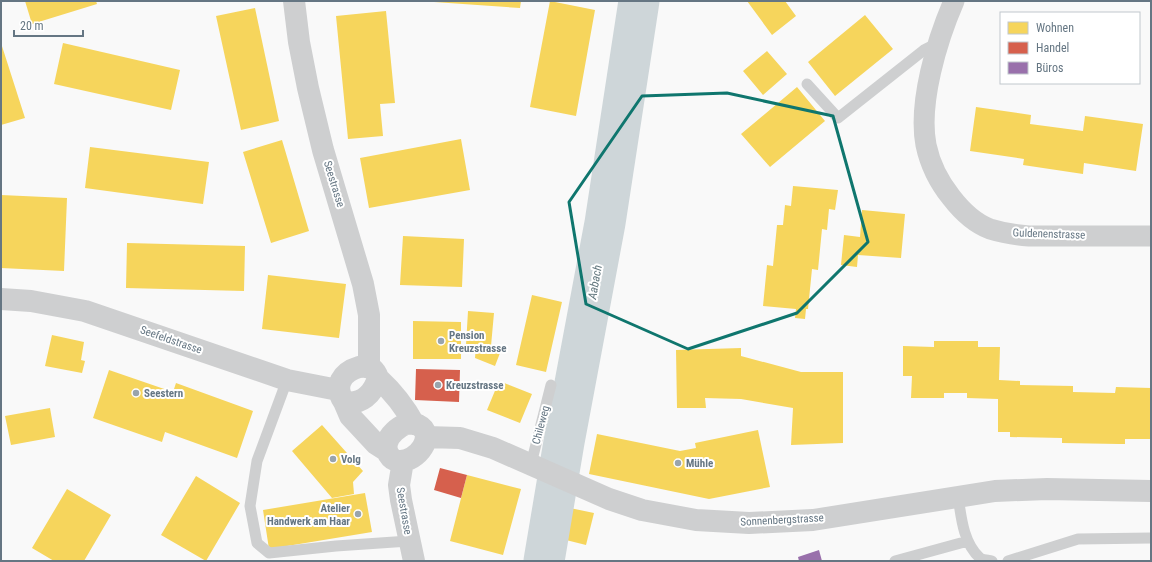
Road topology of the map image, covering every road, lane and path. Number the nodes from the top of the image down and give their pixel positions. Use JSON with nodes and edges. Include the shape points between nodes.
{"nodes":[{"id":1,"x":294,"y":1,"type":"edge"},
{"id":2,"x":954,"y":1,"type":"edge"},
{"id":3,"x":939,"y":42,"type":"junction"},
{"id":4,"x":807,"y":84,"type":"dead end"},
{"id":5,"x":1151,"y":236,"type":"edge"},
{"id":6,"x":1,"y":299,"type":"edge"},
{"id":7,"x":374,"y":372,"type":"junction"},
{"id":8,"x":287,"y":380,"type":"junction"},
{"id":9,"x":552,"y":385,"type":"dead end"},
{"id":10,"x":341,"y":396,"type":"junction"},
{"id":11,"x":420,"y":430,"type":"junction"},
{"id":12,"x":395,"y":456,"type":"junction"},
{"id":13,"x":536,"y":467,"type":"junction"},
{"id":14,"x":1151,"y":491,"type":"edge"},
{"id":15,"x":958,"y":496,"type":"junction"},
{"id":16,"x":1151,"y":538,"type":"edge"},
{"id":17,"x":968,"y":541,"type":"junction"},
{"id":18,"x":412,"y":551,"type":"edge"},
{"id":19,"x":895,"y":561,"type":"edge"},
{"id":20,"x":992,"y":561,"type":"edge"},
{"id":21,"x":1008,"y":561,"type":"edge"}],
"edges":[{"from":1,"to":7,"type":"street","name":"Seestrasse","via":[[299,42],[323,150],[361,277],[369,315]]},
{"from":2,"to":3,"type":"street","name":"Guldenenstrasse"},
{"from":3,"to":4,"type":"lane","via":[[924,50],[838,118]]},
{"from":3,"to":5,"type":"street","name":"Guldenenstrasse","via":[[926,103],[926,146],[941,184],[968,216],[989,228],[1010,234]]},
{"from":6,"to":8,"type":"street","name":"Seefeldstrasse","via":[[31,301],[85,311]]},
{"from":7,"to":10,"type":"street","via":[[372,392],[366,397],[356,402]]},
{"from":7,"to":10,"type":"street","via":[[359,367],[353,368],[338,386]]},
{"from":7,"to":11,"type":"street"},
{"from":8,"to":10,"type":"street","name":"Seefeldstrasse"},
{"from":8,"to":18,"type":"lane","via":[[257,461],[250,506],[256,543],[269,553],[336,546]]},
{"from":9,"to":13,"type":"lane","name":"Chileweg"},
{"from":10,"to":12,"type":"street","via":[[350,416],[376,444]]},
{"from":11,"to":12,"type":"street","via":[[426,442],[420,452],[414,457]]},
{"from":11,"to":12,"type":"street","via":[[406,424],[394,431],[386,443]]},
{"from":11,"to":13,"type":"street","name":"Sonnenbergstrasse","via":[[493,448]]},
{"from":12,"to":18,"type":"street","name":"Seestrasse"},
{"from":13,"to":15,"type":"street","name":"Sonnenbergstrasse","via":[[609,499],[642,510],[696,520],[749,523],[813,520]]},
{"from":14,"to":15,"type":"street","name":"Sonnenbergstrasse","via":[[1047,489],[995,491]]},
{"from":15,"to":17,"type":"lane"},
{"from":16,"to":21,"type":"lane","via":[[1078,539]]},
{"from":17,"to":19,"type":"lane"},
{"from":17,"to":20,"type":"lane","via":[[981,558]]}]}
